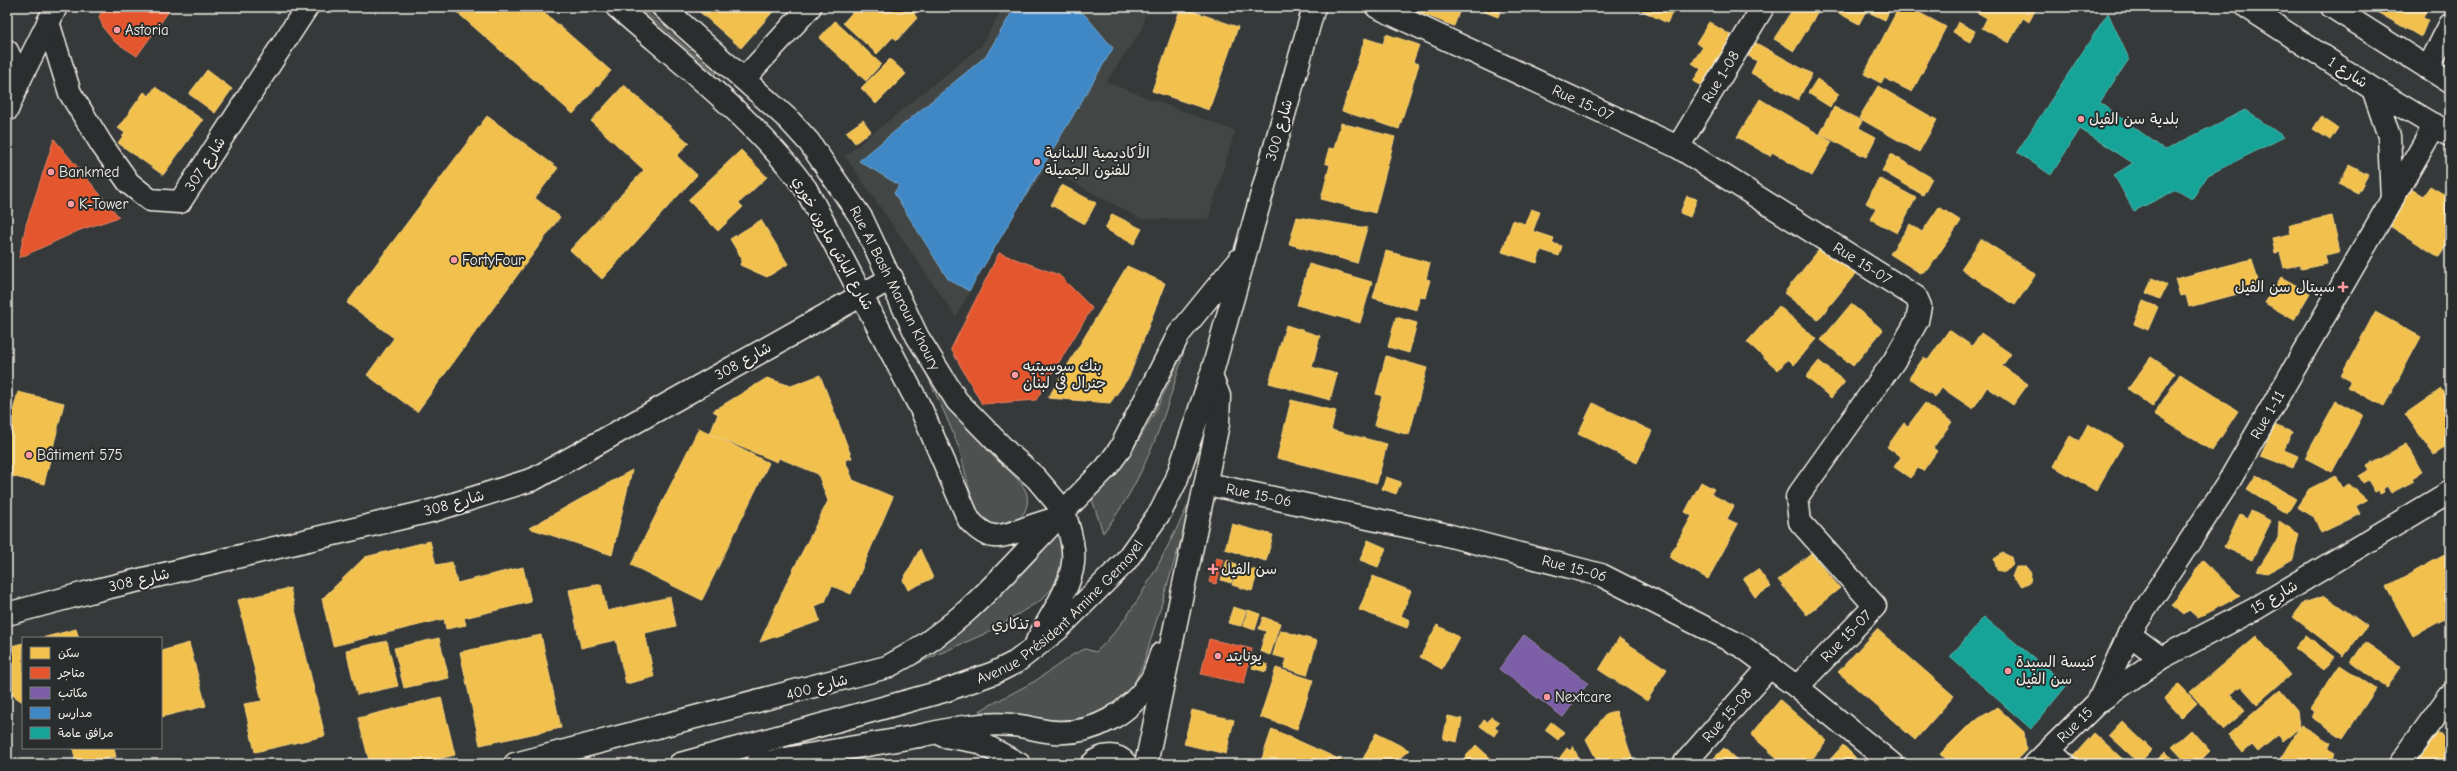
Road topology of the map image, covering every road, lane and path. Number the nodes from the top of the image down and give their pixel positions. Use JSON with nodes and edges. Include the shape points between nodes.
{"nodes":[{"id":1,"x":308,"y":7,"type":"edge"},
{"id":2,"x":617,"y":7,"type":"edge"},
{"id":3,"x":663,"y":7,"type":"edge"},
{"id":4,"x":810,"y":7,"type":"edge"},
{"id":5,"x":1314,"y":7,"type":"edge"},
{"id":6,"x":1377,"y":7,"type":"edge"},
{"id":7,"x":1763,"y":7,"type":"edge"},
{"id":8,"x":2247,"y":7,"type":"edge"},
{"id":9,"x":2332,"y":7,"type":"edge"},
{"id":10,"x":52,"y":15,"type":"edge"},
{"id":11,"x":2450,"y":25,"type":"edge"},
{"id":12,"x":7,"y":51,"type":"edge"},
{"id":13,"x":2428,"y":68,"type":"junction"},
{"id":14,"x":20,"y":79,"type":"junction"},
{"id":15,"x":744,"y":79,"type":"junction"},
{"id":16,"x":2450,"y":82,"type":"edge"},
{"id":17,"x":2373,"y":89,"type":"junction"},
{"id":18,"x":7,"y":110,"type":"edge"},
{"id":19,"x":2445,"y":126,"type":"edge"},
{"id":20,"x":1678,"y":147,"type":"junction"},
{"id":21,"x":2392,"y":199,"type":"junction"},
{"id":22,"x":1245,"y":253,"type":"junction"},
{"id":23,"x":892,"y":278,"type":"junction"},
{"id":24,"x":862,"y":294,"type":"junction"},
{"id":25,"x":1211,"y":376,"type":"junction"},
{"id":26,"x":1207,"y":484,"type":"junction"},
{"id":27,"x":2450,"y":492,"type":"edge"},
{"id":28,"x":1061,"y":514,"type":"junction"},
{"id":29,"x":1184,"y":594,"type":"junction"},
{"id":30,"x":7,"y":614,"type":"edge"},
{"id":31,"x":2129,"y":634,"type":"junction"},
{"id":32,"x":1032,"y":650,"type":"junction"},
{"id":33,"x":2161,"y":658,"type":"junction"},
{"id":34,"x":1770,"y":666,"type":"junction"},
{"id":35,"x":1798,"y":686,"type":"junction"},
{"id":36,"x":2450,"y":695,"type":"edge"},
{"id":37,"x":2098,"y":702,"type":"junction"},
{"id":38,"x":919,"y":736,"type":"junction"},
{"id":39,"x":2049,"y":759,"type":"edge"},
{"id":40,"x":515,"y":764,"type":"edge"},
{"id":41,"x":680,"y":764,"type":"edge"},
{"id":42,"x":757,"y":764,"type":"edge"},
{"id":43,"x":1019,"y":764,"type":"edge"},
{"id":44,"x":1092,"y":764,"type":"edge"},
{"id":45,"x":1126,"y":764,"type":"edge"},
{"id":46,"x":1146,"y":764,"type":"edge"},
{"id":47,"x":1684,"y":764,"type":"edge"},
{"id":48,"x":1892,"y":764,"type":"edge"},
{"id":49,"x":2400,"y":764,"type":"edge"}],
"edges":[{"from":1,"to":10,"type":"main road","name":"شارع 307","via":[[180,202],[150,200],[129,183],[102,145],[70,93]]},
{"from":2,"to":24,"type":"main road","name":"شارع الباش مارون خوري","via":[[738,114],[788,165],[806,189]]},
{"from":3,"to":15,"type":"main road","name":"Rue Al Bash Maroun Khoury"},
{"from":4,"to":15,"type":"main road"},
{"from":5,"to":22,"type":"main road","name":"شارع 300"},
{"from":6,"to":20,"type":"main road","name":"Rue 15-07"},
{"from":7,"to":20,"type":"main road","name":"Rue 1-08"},
{"from":8,"to":17,"type":"main road","name":"شارع 1"},
{"from":9,"to":13,"type":"main road"},
{"from":10,"to":14,"type":"main road"},
{"from":11,"to":13,"type":"main road"},
{"from":12,"to":14,"type":"main road"},
{"from":13,"to":16,"type":"main road"},
{"from":14,"to":18,"type":"main road"},
{"from":15,"to":23,"type":"main road","name":"Rue Al Bash Maroun Khoury","via":[[809,142],[862,219]]},
{"from":17,"to":19,"type":"main road","name":"شارع 1"},
{"from":17,"to":21,"type":"main road","via":[[2389,136]]},
{"from":19,"to":21,"type":"main road","name":"Rue 1-11"},
{"from":20,"to":35,"type":"main road","name":"Rue 15-07","via":[[1916,297],[1920,306],[1917,321],[1894,361],[1797,497],[1800,522],[1875,606]]},
{"from":21,"to":31,"type":"main road","name":"Rue 1-11","via":[[2228,483]]},
{"from":22,"to":25,"type":"main road","name":"Avenue Président Amine Gemayel"},
{"from":22,"to":28,"type":"main road","name":"شارع 400","via":[[1179,334],[1145,405],[1120,449],[1106,468]]},
{"from":23,"to":24,"type":"main road","name":"شارع 308"},
{"from":23,"to":28,"type":"main road","name":"Rue Al Bash Maroun Khoury","via":[[917,336],[957,401],[1036,478]]},
{"from":24,"to":28,"type":"main road","name":"شارع الباش مارون خوري","via":[[921,409],[945,461],[964,512],[976,528],[993,537],[1011,534]]},
{"from":24,"to":30,"type":"main road","name":"شارع 308","via":[[534,479],[434,510],[97,590]]},
{"from":25,"to":26,"type":"main road","via":[[1219,396],[1219,408]]},
{"from":25,"to":32,"type":"main road","name":"Avenue Président Amine Gemayel","via":[[1176,482],[1161,511],[1125,562],[1105,585]]},
{"from":26,"to":29,"type":"main road"},
{"from":26,"to":34,"type":"main road","name":"Rue 15-06","via":[[1443,534],[1601,575],[1743,647]]},
{"from":27,"to":33,"type":"main road","name":"شارع 15","via":[[2255,609]]},
{"from":28,"to":32,"type":"main road","via":[[1073,548],[1073,563],[1063,592]]},
{"from":28,"to":40,"type":"main road","name":"شارع 400","via":[[958,621],[922,648],[887,667]]},
{"from":29,"to":38,"type":"main road","via":[[1152,678],[1127,707],[1100,726],[1086,730],[1054,732],[1012,725],[979,725]]},
{"from":29,"to":46,"type":"main road"},
{"from":31,"to":33,"type":"main road"},
{"from":31,"to":37,"type":"main road","name":"Rue 1-11"},
{"from":32,"to":41,"type":"main road","name":"Avenue Président Amine Gemayel","via":[[1016,662],[970,683]]},
{"from":33,"to":37,"type":"main road","name":"شارع 15"},
{"from":34,"to":35,"type":"main road","name":"Rue 15-06"},
{"from":34,"to":47,"type":"main road","name":"Rue 15-08"},
{"from":35,"to":48,"type":"main road","name":"Rue 15-06"},
{"from":36,"to":49,"type":"main road"},
{"from":37,"to":39,"type":"main road","name":"Rue 15"},
{"from":38,"to":42,"type":"main road"},
{"from":38,"to":43,"type":"main road","via":[[941,736],[979,742]]},
{"from":44,"to":45,"type":"main road","via":[[1096,759],[1106,756],[1115,757]]}]}
